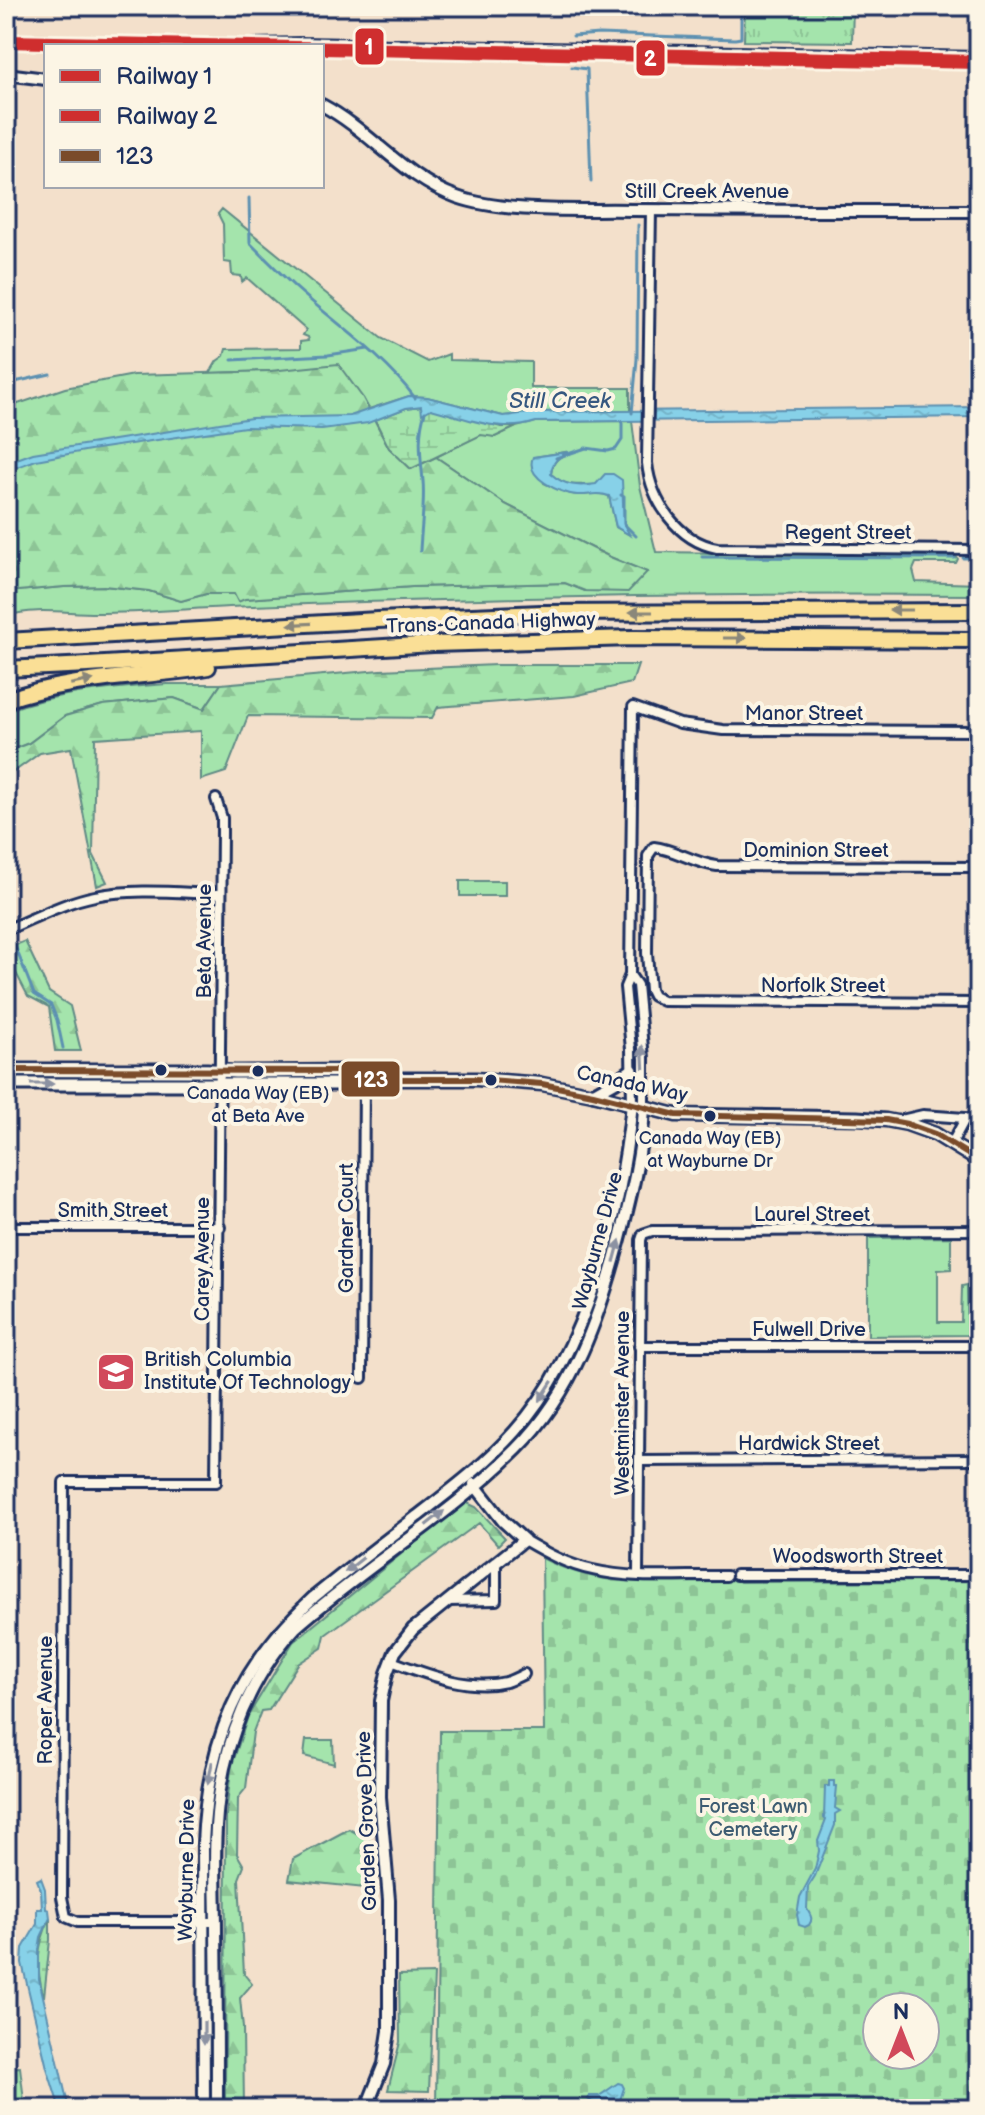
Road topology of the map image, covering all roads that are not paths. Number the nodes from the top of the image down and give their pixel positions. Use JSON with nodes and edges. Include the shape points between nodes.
{"nodes":[{"id":1,"x":6,"y":74,"type":"edge"},
{"id":2,"x":44,"y":79,"type":"edge"},
{"id":3,"x":324,"y":106,"type":"edge"},
{"id":4,"x":651,"y":210,"type":"junction"},
{"id":5,"x":979,"y":211,"type":"edge"},
{"id":6,"x":979,"y":550,"type":"edge"},
{"id":7,"x":979,"y":611,"type":"edge"},
{"id":8,"x":979,"y":640,"type":"edge"},
{"id":9,"x":9,"y":641,"type":"edge"},
{"id":10,"x":287,"y":653,"type":"junction"},
{"id":11,"x":6,"y":669,"type":"edge"},
{"id":12,"x":6,"y":700,"type":"edge"},
{"id":13,"x":633,"y":707,"type":"joint"},
{"id":14,"x":979,"y":731,"type":"edge"},
{"id":15,"x":216,"y":799,"type":"dead end"},
{"id":16,"x":979,"y":867,"type":"edge"},
{"id":17,"x":221,"y":894,"type":"junction"},
{"id":18,"x":6,"y":930,"type":"edge"},
{"id":19,"x":630,"y":975,"type":"junction"},
{"id":20,"x":666,"y":1002,"type":"joint"},
{"id":21,"x":979,"y":1003,"type":"edge"},
{"id":22,"x":6,"y":1070,"type":"edge"},
{"id":23,"x":632,"y":1070,"type":"junction"},
{"id":24,"x":220,"y":1071,"type":"junction"},
{"id":25,"x":364,"y":1079,"type":"junction"},
{"id":26,"x":6,"y":1084,"type":"edge"},
{"id":27,"x":219,"y":1085,"type":"junction"},
{"id":28,"x":593,"y":1094,"type":"junction"},
{"id":29,"x":638,"y":1106,"type":"junction"},
{"id":30,"x":965,"y":1119,"type":"junction"},
{"id":31,"x":979,"y":1119,"type":"edge"},
{"id":32,"x":896,"y":1121,"type":"junction"},
{"id":33,"x":952,"y":1143,"type":"junction"},
{"id":34,"x":979,"y":1161,"type":"edge"},
{"id":35,"x":6,"y":1227,"type":"edge"},
{"id":36,"x":220,"y":1227,"type":"junction"},
{"id":37,"x":979,"y":1230,"type":"edge"},
{"id":38,"x":645,"y":1233,"type":"joint"},
{"id":39,"x":639,"y":1346,"type":"junction"},
{"id":40,"x":979,"y":1346,"type":"edge"},
{"id":41,"x":563,"y":1363,"type":"junction"},
{"id":42,"x":574,"y":1371,"type":"junction"},
{"id":43,"x":362,"y":1378,"type":"dead end"},
{"id":44,"x":979,"y":1459,"type":"edge"},
{"id":45,"x":639,"y":1461,"type":"junction"},
{"id":46,"x":471,"y":1475,"type":"junction"},
{"id":47,"x":64,"y":1482,"type":"joint"},
{"id":48,"x":476,"y":1487,"type":"junction"},
{"id":49,"x":524,"y":1540,"type":"junction"},
{"id":50,"x":496,"y":1564,"type":"junction"},
{"id":51,"x":638,"y":1575,"type":"junction"},
{"id":52,"x":736,"y":1575,"type":"dead end"},
{"id":53,"x":979,"y":1575,"type":"edge"},
{"id":54,"x":726,"y":1576,"type":"dead end"},
{"id":55,"x":449,"y":1601,"type":"junction"},
{"id":56,"x":304,"y":1614,"type":"junction"},
{"id":57,"x":391,"y":1661,"type":"junction"},
{"id":58,"x":524,"y":1674,"type":"dead end"},
{"id":59,"x":203,"y":1922,"type":"junction"},
{"id":60,"x":216,"y":1922,"type":"junction"},
{"id":61,"x":204,"y":2109,"type":"edge"},
{"id":62,"x":217,"y":2109,"type":"edge"},
{"id":63,"x":366,"y":2109,"type":"edge"}],
"edges":[{"from":1,"to":2,"type":"street"},
{"from":3,"to":4,"type":"street","name":"Still Creek Avenue","via":[[405,169],[438,190],[471,202]]},
{"from":4,"to":5,"type":"street","name":"Still Creek Avenue"},
{"from":4,"to":6,"type":"street","name":"Regent Street","via":[[649,478],[667,515],[705,546],[717,548]]},
{"from":7,"to":9,"type":"highway","name":"Trans-Canada Highway","one_way":true,"via":[[541,613]]},
{"from":10,"to":8,"type":"highway","name":"Trans-Canada Highway","one_way":true,"via":[[632,638]]},
{"from":10,"to":11,"type":"highway","name":"Trans-Canada Highway"},
{"from":12,"to":10,"type":"highway","one_way":true,"via":[[88,680]]},
{"from":13,"to":14,"type":"street","name":"Manor Street","via":[[680,724],[723,730]]},
{"from":13,"to":19,"type":"street","name":"Wayburne Drive"},
{"from":15,"to":17,"type":"street","name":"Beta Avenue","via":[[222,818]]},
{"from":16,"to":20,"type":"street","name":"Dominion Street","via":[[717,866],[657,847],[650,850],[648,970],[651,993]]},
{"from":17,"to":18,"type":"street","via":[[95,896]]},
{"from":17,"to":24,"type":"street","name":"Beta Avenue"},
{"from":19,"to":23,"type":"street","name":"Wayburne Drive","via":[[625,987]]},
{"from":29,"to":19,"type":"street","name":"Wayburne Drive","one_way":true,"via":[[644,1058],[637,985]]},
{"from":20,"to":21,"type":"street","name":"Norfolk Street"},
{"from":22,"to":24,"type":"main road","name":"Canada Way"},
{"from":23,"to":28,"type":"main road"},
{"from":23,"to":29,"type":"street","name":"Wayburne Drive"},
{"from":24,"to":25,"type":"main road","name":"Canada Way","via":[[352,1071]]},
{"from":24,"to":27,"type":"street","name":"Beta Avenue"},
{"from":25,"to":27,"type":"main road","name":"Canada Way","via":[[352,1084]]},
{"from":25,"to":28,"type":"main road","name":"Canada Way","via":[[510,1080]]},
{"from":25,"to":43,"type":"street","name":"Gardner Court"},
{"from":26,"to":27,"type":"main road","name":"Canada Way","one_way":true},
{"from":27,"to":36,"type":"street","name":"Carey Avenue"},
{"from":28,"to":29,"type":"main road","name":"Canada Way"},
{"from":29,"to":32,"type":"main road","name":"Canada Way","via":[[676,1115]]},
{"from":29,"to":41,"type":"street","name":"Wayburne Drive","via":[[605,1246]]},
{"from":42,"to":29,"type":"street","name":"Wayburne Drive","one_way":true,"via":[[623,1228],[636,1173]]},
{"from":30,"to":31,"type":"street"},
{"from":30,"to":32,"type":"street","via":[[923,1115]]},
{"from":30,"to":33,"type":"street"},
{"from":32,"to":33,"type":"main road","name":"Canada Way"},
{"from":33,"to":34,"type":"main road","name":"Canada Way"},
{"from":35,"to":36,"type":"street","name":"Smith Street"},
{"from":36,"to":47,"type":"street","name":"Carey Avenue","via":[[216,1482]]},
{"from":37,"to":38,"type":"street","name":"Laurel Street"},
{"from":38,"to":39,"type":"street","name":"Westminster Avenue"},
{"from":39,"to":40,"type":"street","name":"Fulwell Drive"},
{"from":39,"to":45,"type":"street","name":"Westminster Avenue"},
{"from":41,"to":42,"type":"street"},
{"from":41,"to":46,"type":"street","name":"Wayburne Drive","one_way":true,"via":[[522,1423]]},
{"from":42,"to":48,"type":"street","name":"Wayburne Drive","via":[[519,1448]]},
{"from":44,"to":45,"type":"street","name":"Hardwick Street"},
{"from":45,"to":51,"type":"street","name":"Westminster Avenue"},
{"from":46,"to":48,"type":"street"},
{"from":46,"to":56,"type":"street","name":"Wayburne Drive","one_way":true,"via":[[350,1568]]},
{"from":47,"to":59,"type":"street","name":"Roper Avenue","via":[[66,1917],[78,1922]]},
{"from":48,"to":49,"type":"street"},
{"from":56,"to":48,"type":"street","name":"Wayburne Drive","one_way":true},
{"from":49,"to":50,"type":"street","name":"Garden Grove Drive"},
{"from":49,"to":51,"type":"street","via":[[580,1567]]},
{"from":50,"to":55,"type":"street","name":"Garden Grove Drive"},
{"from":50,"to":55,"type":"street","via":[[496,1600]]},
{"from":51,"to":54,"type":"street"},
{"from":52,"to":53,"type":"street","name":"Woodsworth Street"},
{"from":55,"to":57,"type":"street","name":"Garden Grove Drive","via":[[406,1636]]},
{"from":56,"to":59,"type":"street","name":"Wayburne Drive","one_way":true,"via":[[282,1628],[255,1664],[216,1747],[205,1804]]},
{"from":56,"to":60,"type":"street","name":"Wayburne Drive","via":[[261,1674],[227,1755],[217,1807]]},
{"from":57,"to":58,"type":"street","via":[[459,1682],[506,1682]]},
{"from":57,"to":63,"type":"street","name":"Garden Grove Drive","via":[[381,1710],[380,1797],[389,1900],[388,2046]]},
{"from":59,"to":60,"type":"street"},
{"from":59,"to":61,"type":"street","name":"Wayburne Drive","one_way":true},
{"from":60,"to":62,"type":"street","name":"Wayburne Drive"}]}
